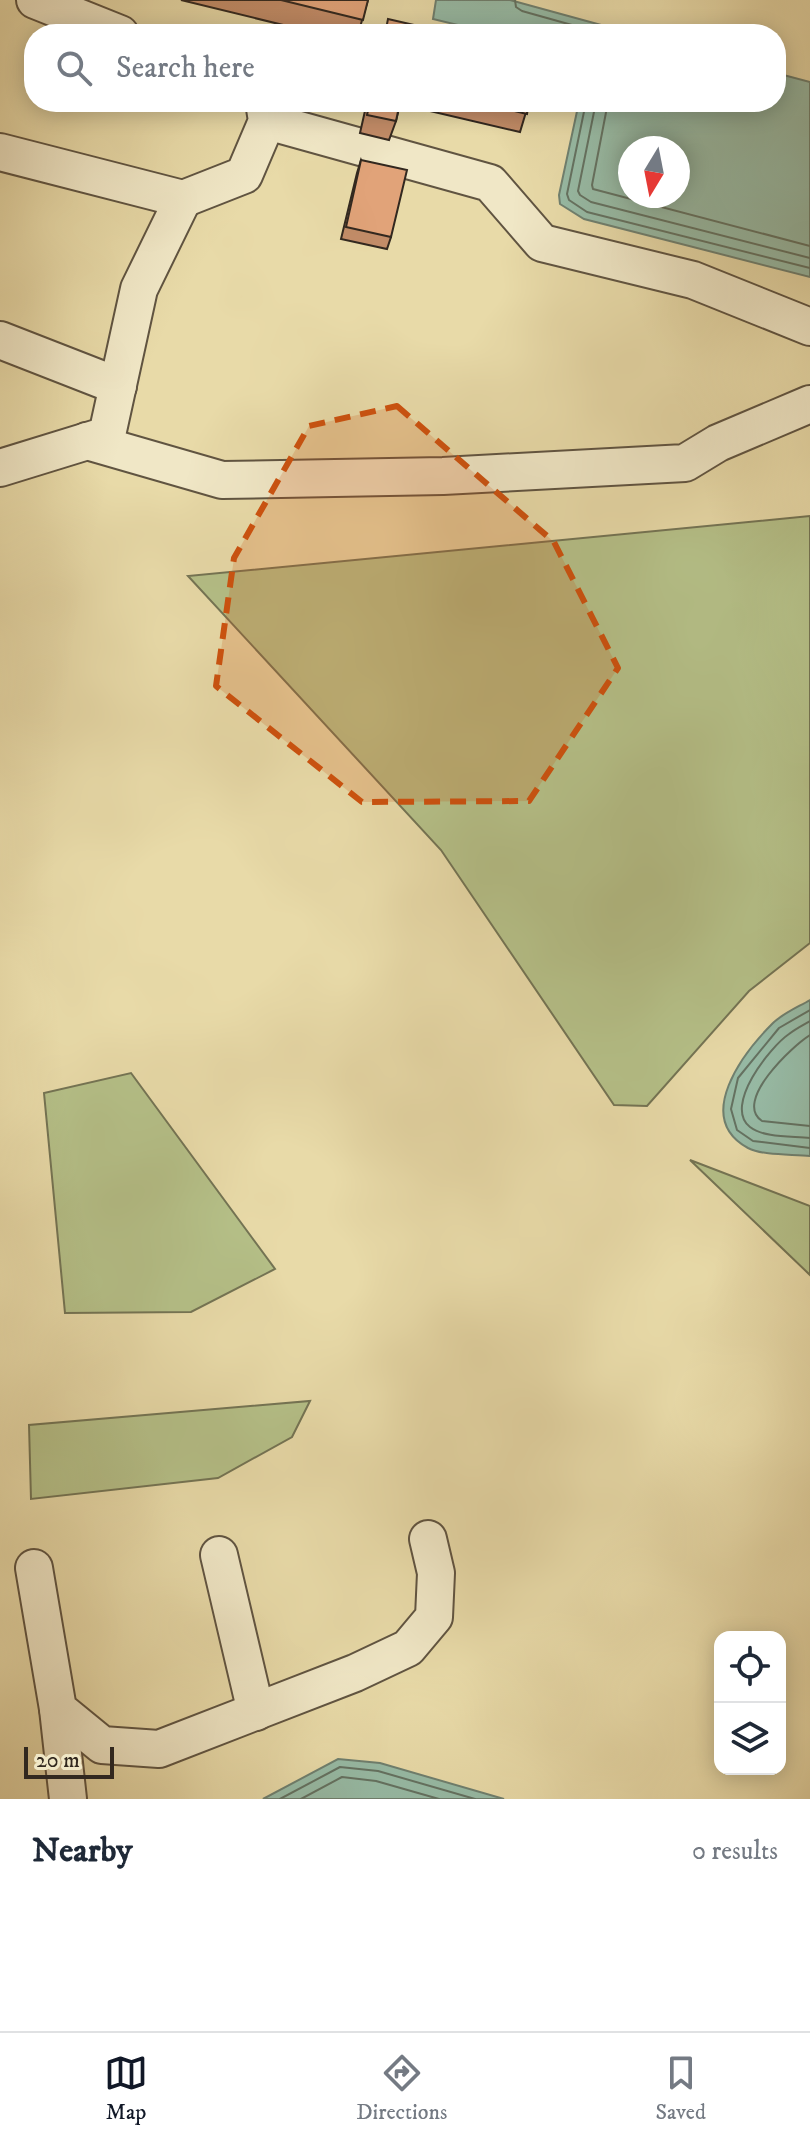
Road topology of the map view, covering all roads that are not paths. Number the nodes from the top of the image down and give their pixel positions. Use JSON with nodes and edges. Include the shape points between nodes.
{"nodes":[{"id":1,"x":35,"y":0,"type":"edge"},
{"id":2,"x":95,"y":24,"type":"edge"},
{"id":3,"x":266,"y":112,"type":"edge"},
{"id":4,"x":269,"y":112,"type":"edge"},
{"id":5,"x":0,"y":152,"type":"edge"},
{"id":6,"x":183,"y":199,"type":"junction"},
{"id":7,"x":810,"y":327,"type":"edge"},
{"id":8,"x":0,"y":340,"type":"edge"},
{"id":9,"x":118,"y":386,"type":"junction"},
{"id":10,"x":810,"y":404,"type":"edge"},
{"id":11,"x":87,"y":441,"type":"junction"},
{"id":12,"x":0,"y":468,"type":"edge"},
{"id":13,"x":428,"y":1539,"type":"dead end"},
{"id":14,"x":219,"y":1555,"type":"dead end"},
{"id":15,"x":34,"y":1568,"type":"dead end"},
{"id":16,"x":58,"y":1709,"type":"junction"},
{"id":17,"x":256,"y":1712,"type":"junction"},
{"id":18,"x":68,"y":1799,"type":"edge"}],
"edges":[{"from":1,"to":2,"type":"lane"},
{"from":3,"to":6,"type":"lane","via":[[244,175]]},
{"from":4,"to":7,"type":"lane","via":[[490,183],[542,243],[693,280]]},
{"from":5,"to":6,"type":"lane"},
{"from":6,"to":9,"type":"lane","via":[[139,289]]},
{"from":8,"to":9,"type":"lane"},
{"from":9,"to":11,"type":"lane","via":[[107,435]]},
{"from":10,"to":11,"type":"lane","via":[[718,443],[685,463],[443,476],[222,480]]},
{"from":11,"to":12,"type":"lane"},
{"from":13,"to":17,"type":"lane","via":[[436,1573],[434,1617],[408,1648]]},
{"from":14,"to":17,"type":"lane"},
{"from":15,"to":16,"type":"lane"},
{"from":16,"to":17,"type":"lane","via":[[102,1745],[159,1749]]},
{"from":16,"to":18,"type":"lane"}]}
